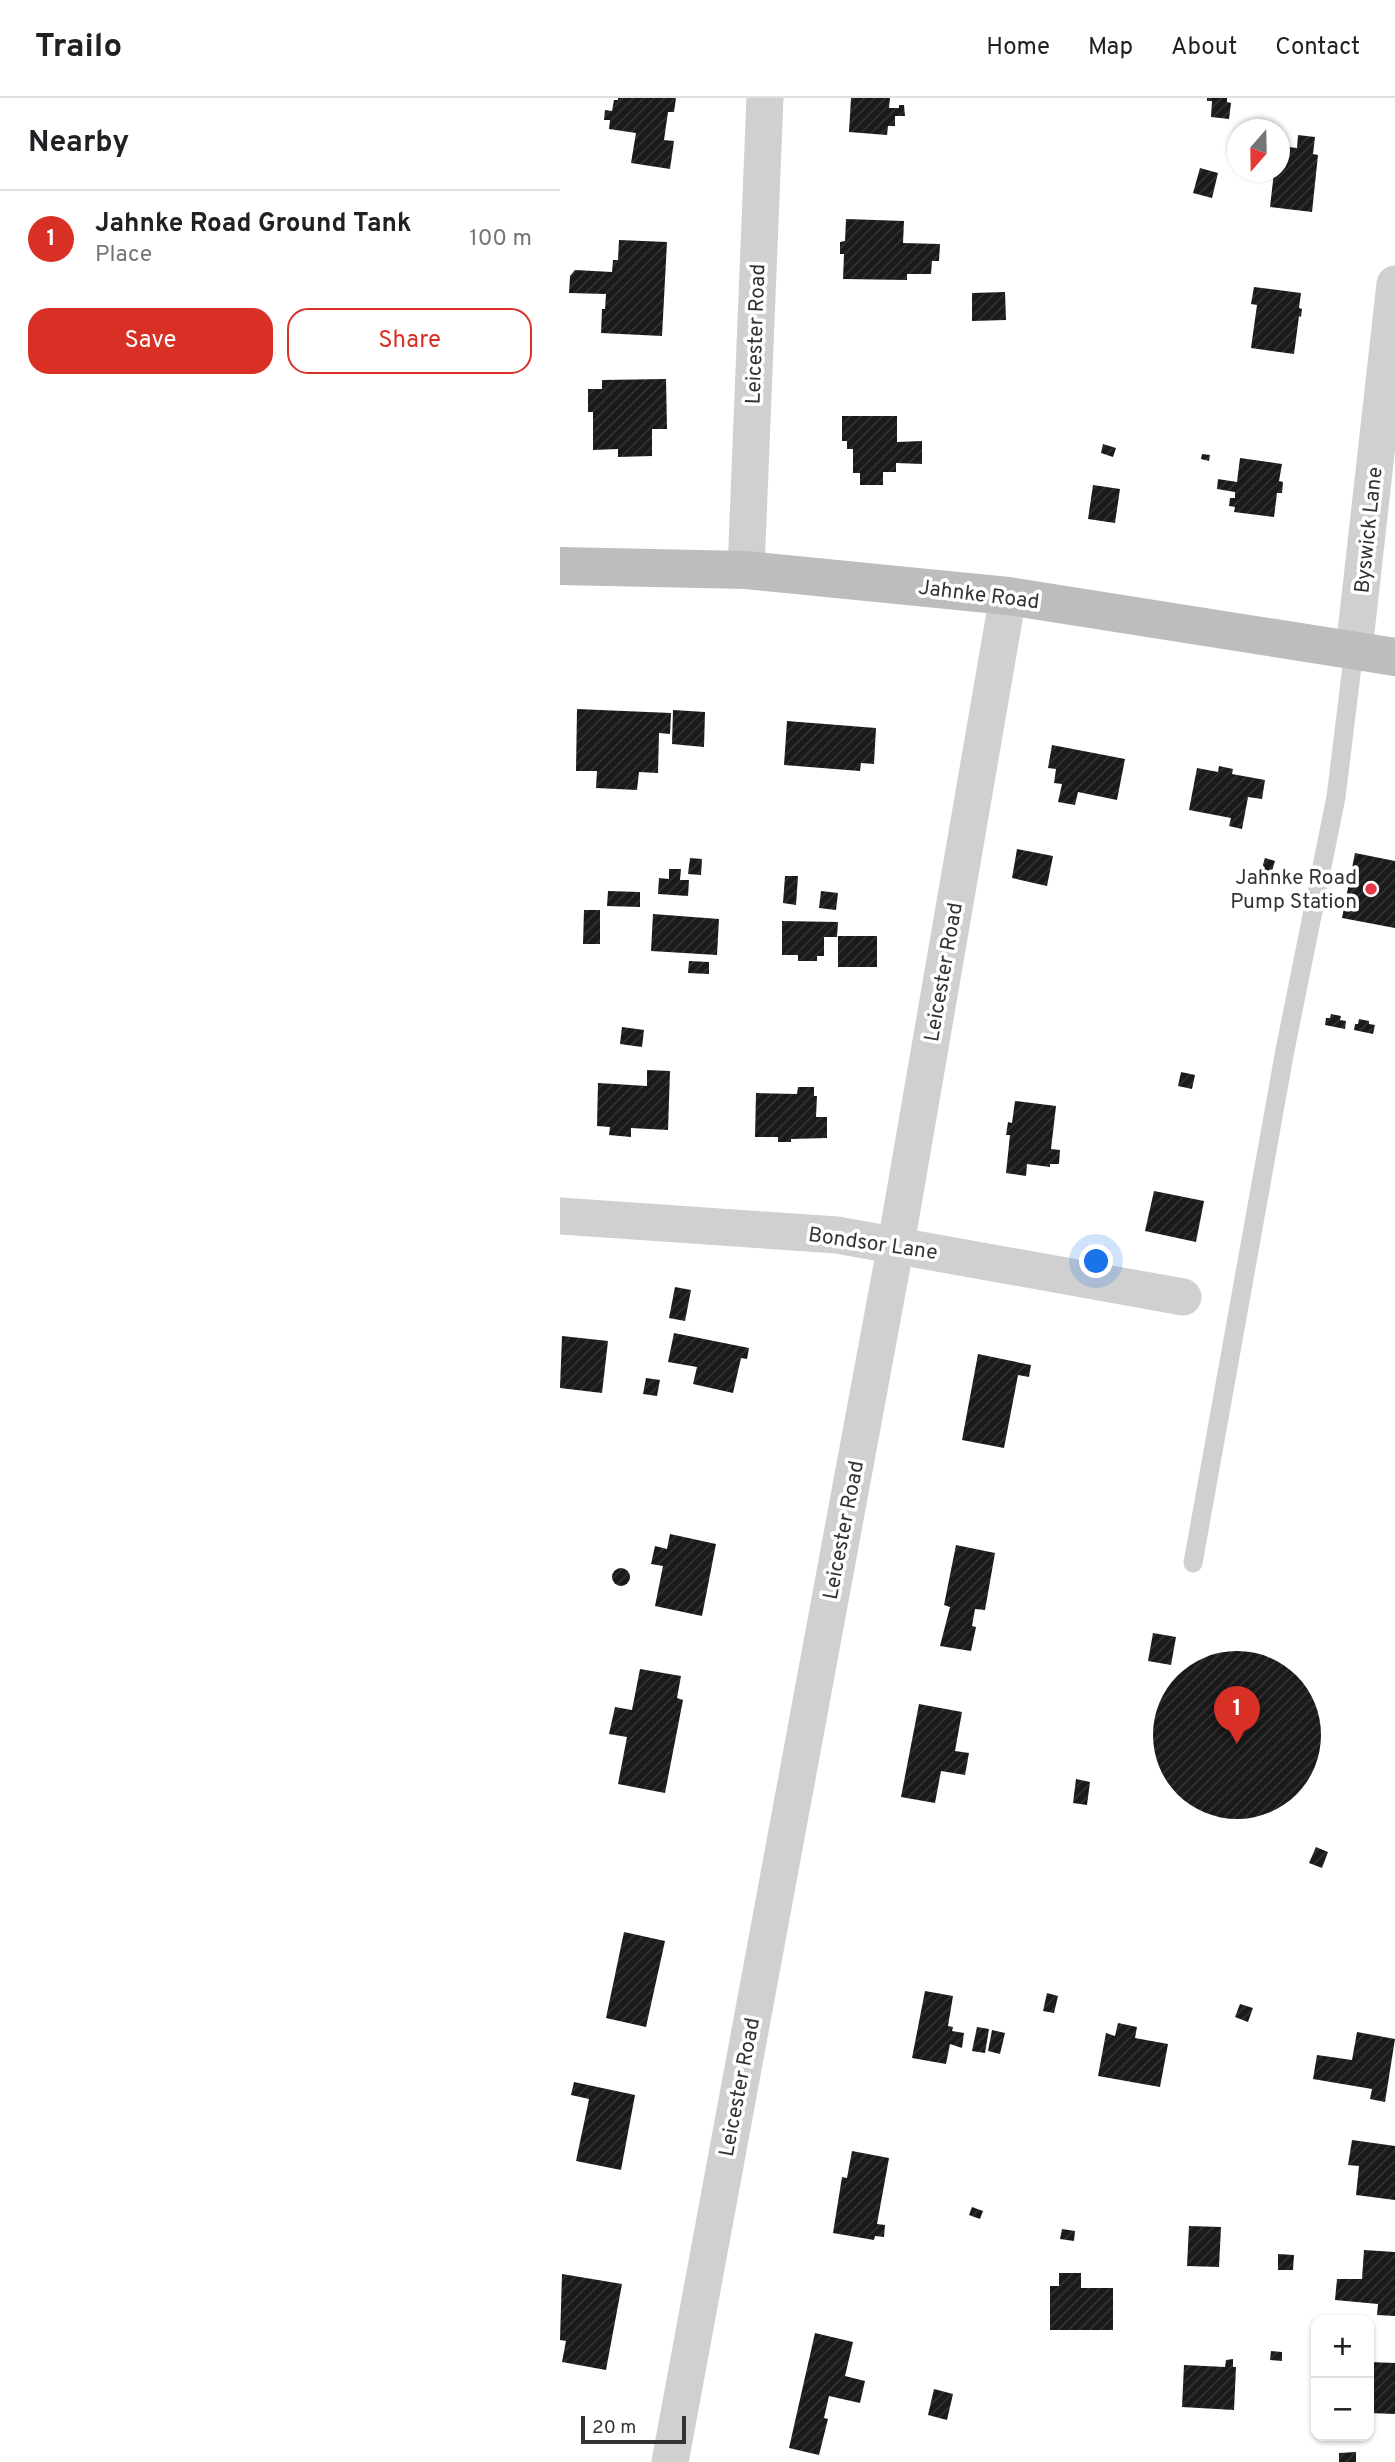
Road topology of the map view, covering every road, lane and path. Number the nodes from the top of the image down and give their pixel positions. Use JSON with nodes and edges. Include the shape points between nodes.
{"nodes":[{"id":1,"x":765,"y":98,"type":"edge"},
{"id":2,"x":1395,"y":284,"type":"edge"},
{"id":3,"x":560,"y":566,"type":"edge"},
{"id":4,"x":746,"y":570,"type":"junction"},
{"id":5,"x":1008,"y":596,"type":"junction"},
{"id":6,"x":1354,"y":650,"type":"junction"},
{"id":7,"x":1395,"y":657,"type":"edge"},
{"id":8,"x":560,"y":1216,"type":"edge"},
{"id":9,"x":896,"y":1244,"type":"junction"},
{"id":10,"x":1183,"y":1297,"type":"dead end"},
{"id":11,"x":1193,"y":1563,"type":"dead end"},
{"id":12,"x":670,"y":2462,"type":"edge"}],
"edges":[{"from":1,"to":4,"type":"street","name":"Leicester Road"},
{"from":2,"to":6,"type":"street","name":"Byswick Lane"},
{"from":3,"to":4,"type":"main road","name":"Jahnke Road"},
{"from":4,"to":5,"type":"main road","name":"Jahnke Road"},
{"from":5,"to":6,"type":"main road","name":"Jahnke Road"},
{"from":5,"to":9,"type":"street","name":"Leicester Road"},
{"from":6,"to":7,"type":"main road","name":"Jahnke Road"},
{"from":6,"to":11,"type":"lane","via":[[1336,797],[1285,1050]]},
{"from":8,"to":9,"type":"street","name":"Bondsor Lane","via":[[837,1235]]},
{"from":9,"to":10,"type":"street","name":"Bondsor Lane"},
{"from":9,"to":12,"type":"street","name":"Leicester Road"}]}
